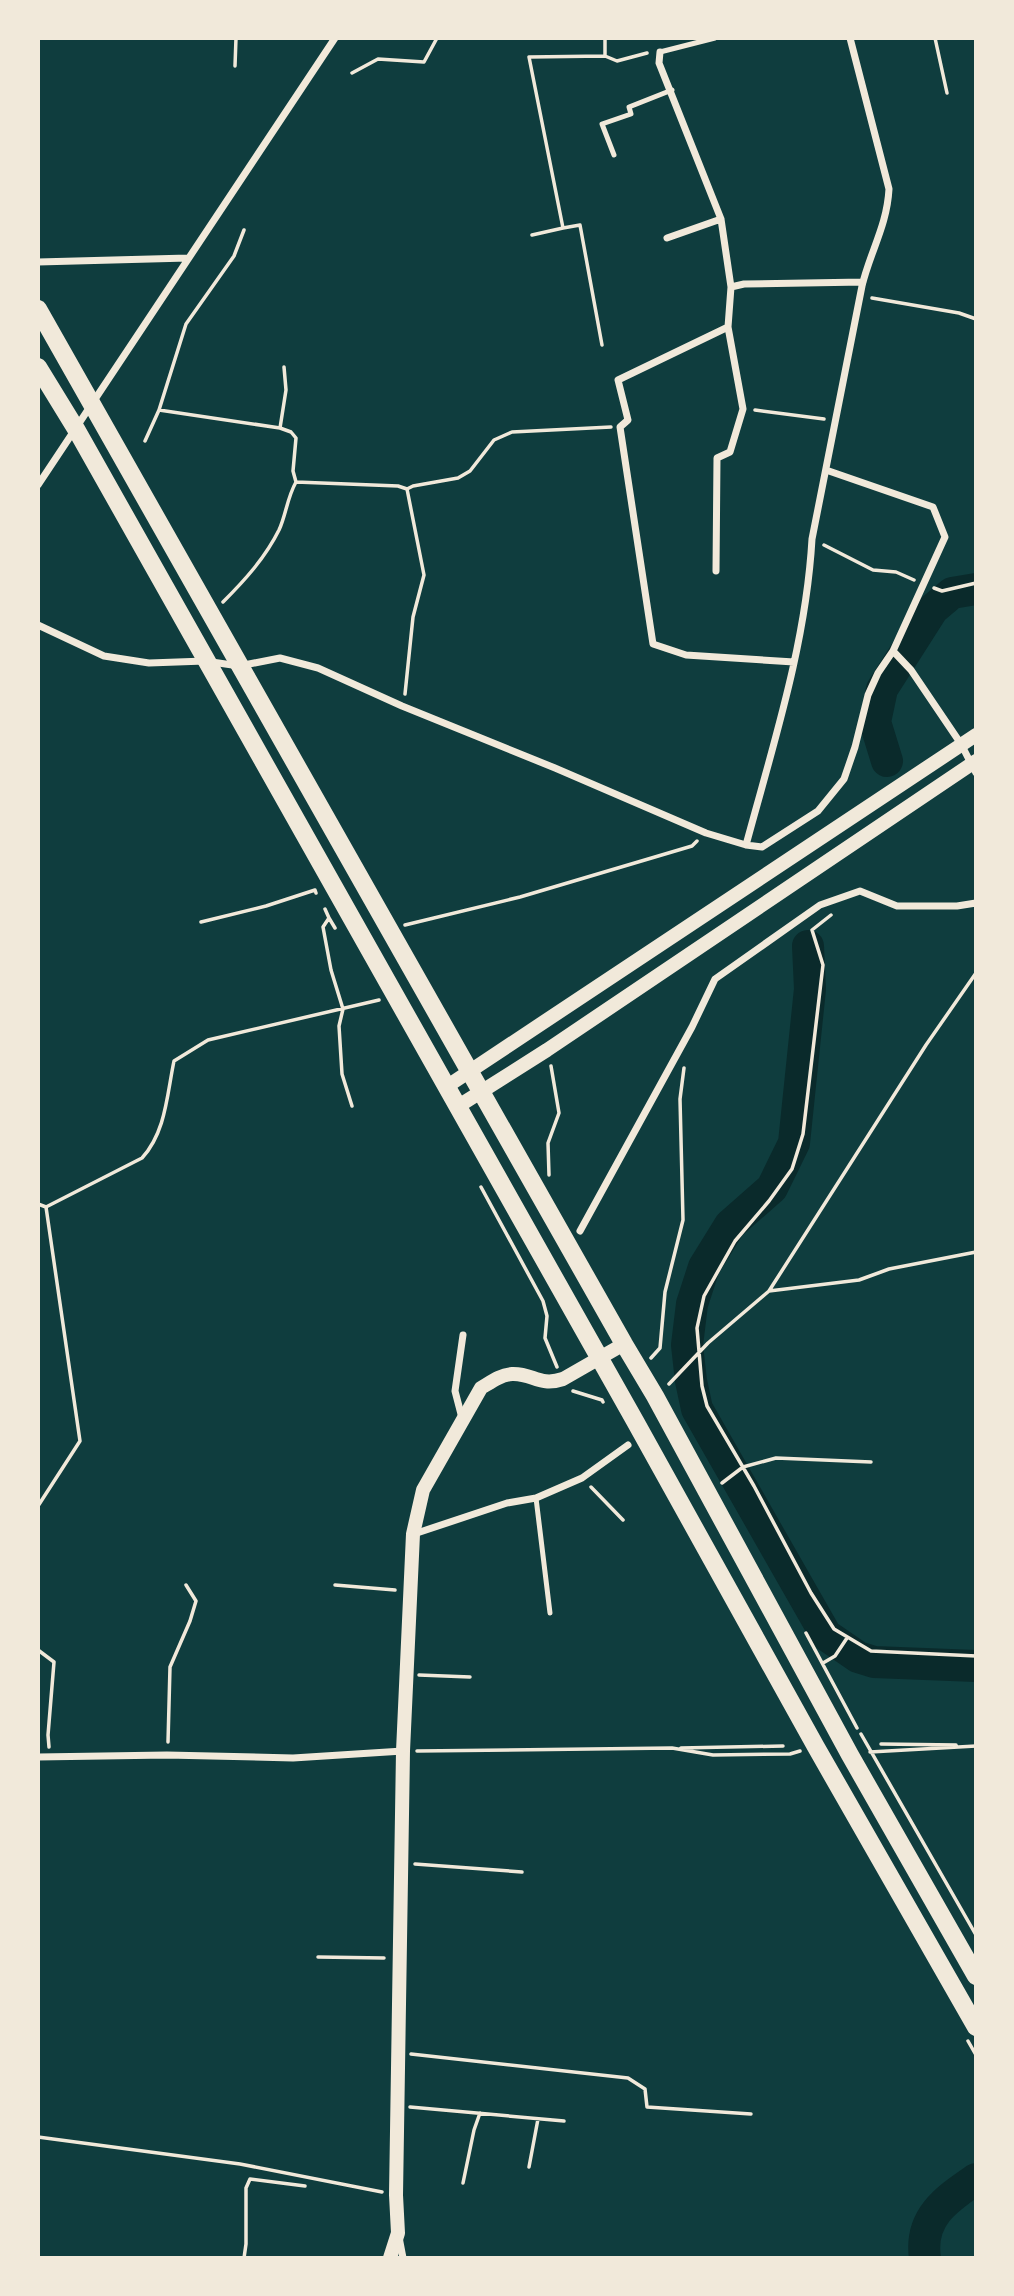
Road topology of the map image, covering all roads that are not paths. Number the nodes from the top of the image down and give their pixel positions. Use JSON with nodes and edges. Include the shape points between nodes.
{"nodes":[{"id":1,"x":335,"y":38,"type":"edge"},
{"id":2,"x":715,"y":38,"type":"edge"},
{"id":3,"x":850,"y":38,"type":"edge"},
{"id":4,"x":660,"y":52,"type":"joint"},
{"id":5,"x":672,"y":90,"type":"junction"},
{"id":6,"x":614,"y":155,"type":"dead end"},
{"id":7,"x":721,"y":219,"type":"junction"},
{"id":8,"x":667,"y":238,"type":"dead end"},
{"id":9,"x":188,"y":258,"type":"junction"},
{"id":10,"x":38,"y":262,"type":"edge"},
{"id":11,"x":863,"y":282,"type":"junction"},
{"id":12,"x":731,"y":287,"type":"junction"},
{"id":13,"x":38,"y":309,"type":"edge"},
{"id":14,"x":729,"y":327,"type":"junction"},
{"id":15,"x":38,"y":367,"type":"edge"},
{"id":16,"x":93,"y":405,"type":"junction"},
{"id":17,"x":76,"y":429,"type":"junction"},
{"id":18,"x":826,"y":470,"type":"junction"},
{"id":19,"x":38,"y":485,"type":"edge"},
{"id":20,"x":716,"y":571,"type":"dead end"},
{"id":21,"x":38,"y":625,"type":"edge"},
{"id":22,"x":894,"y":652,"type":"junction"},
{"id":23,"x":205,"y":661,"type":"junction"},
{"id":24,"x":794,"y":662,"type":"junction"},
{"id":25,"x":239,"y":666,"type":"junction"},
{"id":26,"x":975,"y":735,"type":"edge"},
{"id":27,"x":961,"y":744,"type":"junction"},
{"id":28,"x":974,"y":766,"type":"edge"},
{"id":29,"x":746,"y":845,"type":"junction"},
{"id":30,"x":975,"y":903,"type":"edge"},
{"id":31,"x":470,"y":1072,"type":"junction"},
{"id":32,"x":446,"y":1087,"type":"junction"},
{"id":33,"x":481,"y":1092,"type":"junction"},
{"id":34,"x":457,"y":1107,"type":"junction"},
{"id":35,"x":580,"y":1231,"type":"dead end"},
{"id":36,"x":463,"y":1335,"type":"dead end"},
{"id":37,"x":624,"y":1344,"type":"junction"},
{"id":38,"x":600,"y":1358,"type":"junction"},
{"id":39,"x":463,"y":1422,"type":"junction"},
{"id":40,"x":628,"y":1445,"type":"dead end"},
{"id":41,"x":536,"y":1498,"type":"junction"},
{"id":42,"x":413,"y":1534,"type":"junction"},
{"id":43,"x":550,"y":1614,"type":"dead end"},
{"id":44,"x":403,"y":1751,"type":"junction"},
{"id":45,"x":38,"y":1757,"type":"edge"},
{"id":46,"x":975,"y":1976,"type":"edge"},
{"id":47,"x":975,"y":2026,"type":"edge"},
{"id":48,"x":398,"y":2233,"type":"junction"},
{"id":49,"x":390,"y":2258,"type":"edge"},
{"id":50,"x":403,"y":2258,"type":"edge"}],
"edges":[{"from":1,"to":9,"type":"street"},
{"from":2,"to":4,"type":"lane"},
{"from":3,"to":11,"type":"street","via":[[888,189],[881,235]]},
{"from":4,"to":5,"type":"street","via":[[659,62]]},
{"from":5,"to":6,"type":"lane","via":[[629,107],[631,114],[602,124]]},
{"from":5,"to":7,"type":"street"},
{"from":7,"to":8,"type":"street"},
{"from":7,"to":12,"type":"street"},
{"from":9,"to":10,"type":"street"},
{"from":9,"to":16,"type":"street"},
{"from":11,"to":12,"type":"street"},
{"from":11,"to":18,"type":"street"},
{"from":12,"to":14,"type":"street"},
{"from":13,"to":16,"type":"highway"},
{"from":14,"to":20,"type":"street","via":[[743,409],[730,452],[717,458]]},
{"from":14,"to":24,"type":"street","via":[[618,380],[628,420],[620,427],[653,645],[686,655]]},
{"from":15,"to":17,"type":"highway"},
{"from":16,"to":17,"type":"street"},
{"from":16,"to":25,"type":"highway"},
{"from":17,"to":19,"type":"street"},
{"from":17,"to":23,"type":"highway"},
{"from":18,"to":22,"type":"street","via":[[933,508],[944,537]]},
{"from":18,"to":24,"type":"street"},
{"from":21,"to":23,"type":"street","via":[[104,656],[149,663]]},
{"from":22,"to":27,"type":"street"},
{"from":22,"to":29,"type":"street","via":[[868,695],[844,779],[818,811],[762,847]]},
{"from":23,"to":25,"type":"street"},
{"from":23,"to":32,"type":"highway"},
{"from":24,"to":29,"type":"street"},
{"from":25,"to":29,"type":"street","via":[[281,658],[318,668],[706,833]]},
{"from":25,"to":31,"type":"highway"},
{"from":26,"to":27,"type":"main road"},
{"from":27,"to":28,"type":"street"},
{"from":27,"to":31,"type":"main road"},
{"from":28,"to":33,"type":"main road"},
{"from":30,"to":35,"type":"street","via":[[897,906],[860,891],[820,905],[715,979]]},
{"from":31,"to":32,"type":"main road"},
{"from":31,"to":33,"type":"highway"},
{"from":32,"to":34,"type":"highway"},
{"from":33,"to":34,"type":"main road"},
{"from":33,"to":37,"type":"highway"},
{"from":34,"to":38,"type":"highway"},
{"from":36,"to":39,"type":"street","via":[[454,1391]]},
{"from":37,"to":38,"type":"main road"},
{"from":37,"to":46,"type":"highway"},
{"from":38,"to":39,"type":"main road","via":[[552,1382],[514,1374],[497,1378],[481,1388]]},
{"from":38,"to":47,"type":"highway"},
{"from":39,"to":42,"type":"main road","via":[[423,1490]]},
{"from":40,"to":41,"type":"street","via":[[582,1478]]},
{"from":41,"to":42,"type":"street"},
{"from":41,"to":43,"type":"lane"},
{"from":42,"to":44,"type":"main road"},
{"from":44,"to":45,"type":"street","via":[[293,1758]]},
{"from":44,"to":48,"type":"main road"},
{"from":48,"to":49,"type":"main road"},
{"from":48,"to":50,"type":"street"}]}
